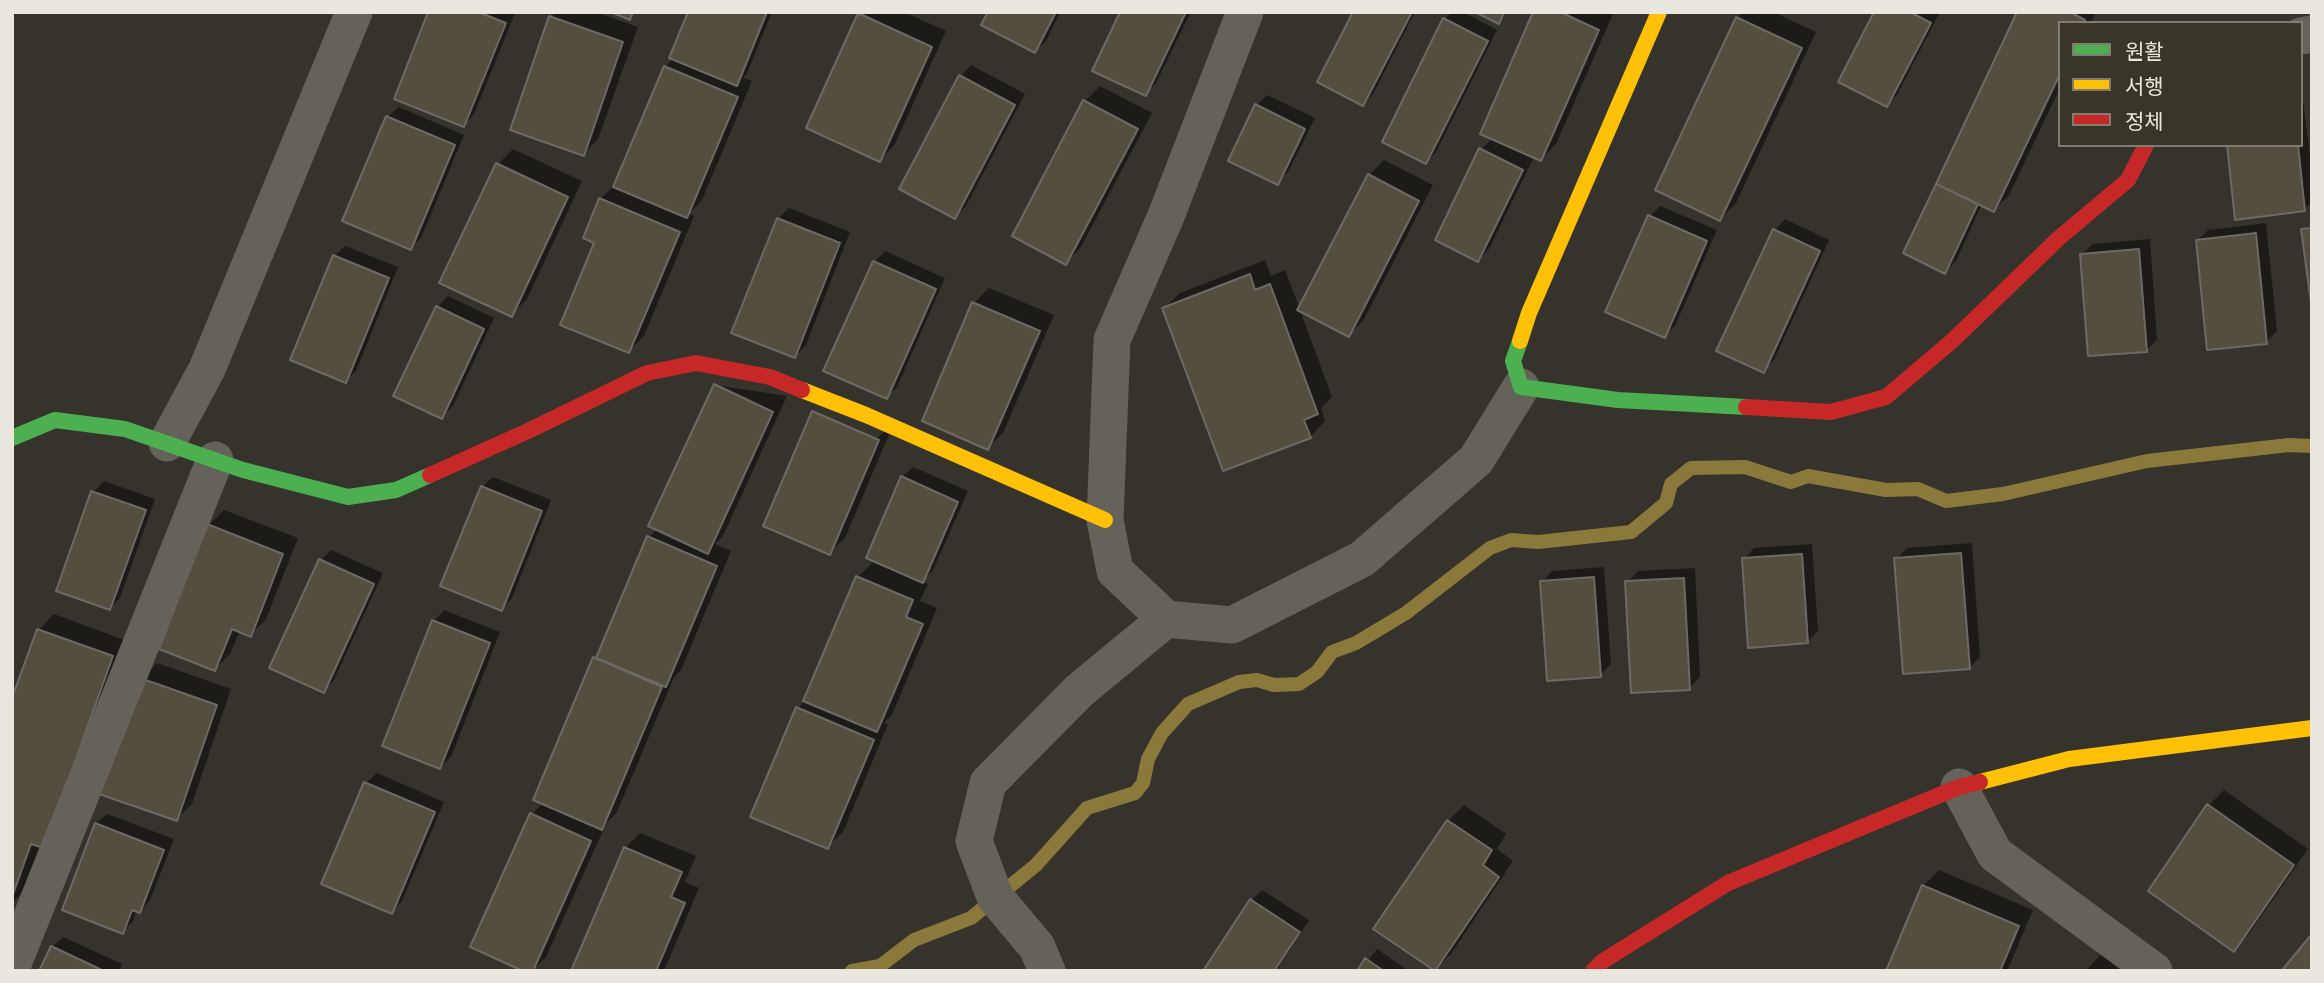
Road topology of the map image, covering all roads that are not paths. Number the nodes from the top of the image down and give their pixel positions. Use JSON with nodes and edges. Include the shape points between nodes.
{"nodes":[{"id":1,"x":355,"y":12,"type":"edge"},
{"id":2,"x":1245,"y":12,"type":"edge"},
{"id":3,"x":1659,"y":12,"type":"edge"},
{"id":4,"x":2145,"y":147,"type":"edge"},
{"id":5,"x":1521,"y":387,"type":"junction"},
{"id":6,"x":12,"y":438,"type":"edge"},
{"id":7,"x":167,"y":443,"type":"junction"},
{"id":8,"x":215,"y":460,"type":"junction"},
{"id":9,"x":1105,"y":520,"type":"junction"},
{"id":10,"x":1166,"y":619,"type":"junction"},
{"id":11,"x":2312,"y":728,"type":"edge"},
{"id":12,"x":1959,"y":787,"type":"junction"},
{"id":13,"x":12,"y":966,"type":"edge"},
{"id":14,"x":1048,"y":971,"type":"edge"},
{"id":15,"x":1593,"y":971,"type":"edge"},
{"id":16,"x":2154,"y":971,"type":"edge"}],
"edges":[{"from":1,"to":7,"type":"street","via":[[207,369]]},
{"from":2,"to":9,"type":"street","via":[[1112,340]]},
{"from":3,"to":5,"type":"street","via":[[1529,313],[1513,361]]},
{"from":4,"to":5,"type":"street","via":[[2128,180],[1886,397],[1831,412],[1618,400]]},
{"from":5,"to":10,"type":"street","via":[[1476,460],[1362,558],[1232,625]]},
{"from":6,"to":7,"type":"street","via":[[55,420],[125,429]]},
{"from":7,"to":8,"type":"street"},
{"from":8,"to":9,"type":"street","via":[[348,497],[396,490],[647,373],[696,363],[770,377]]},
{"from":8,"to":13,"type":"street"},
{"from":9,"to":10,"type":"street","via":[[1115,571]]},
{"from":10,"to":14,"type":"street","via":[[1079,691],[988,783],[974,841],[995,898],[1037,947]]},
{"from":11,"to":12,"type":"street","via":[[2069,759]]},
{"from":12,"to":15,"type":"street","via":[[1728,883]]},
{"from":12,"to":16,"type":"street","via":[[1995,855]]}]}
